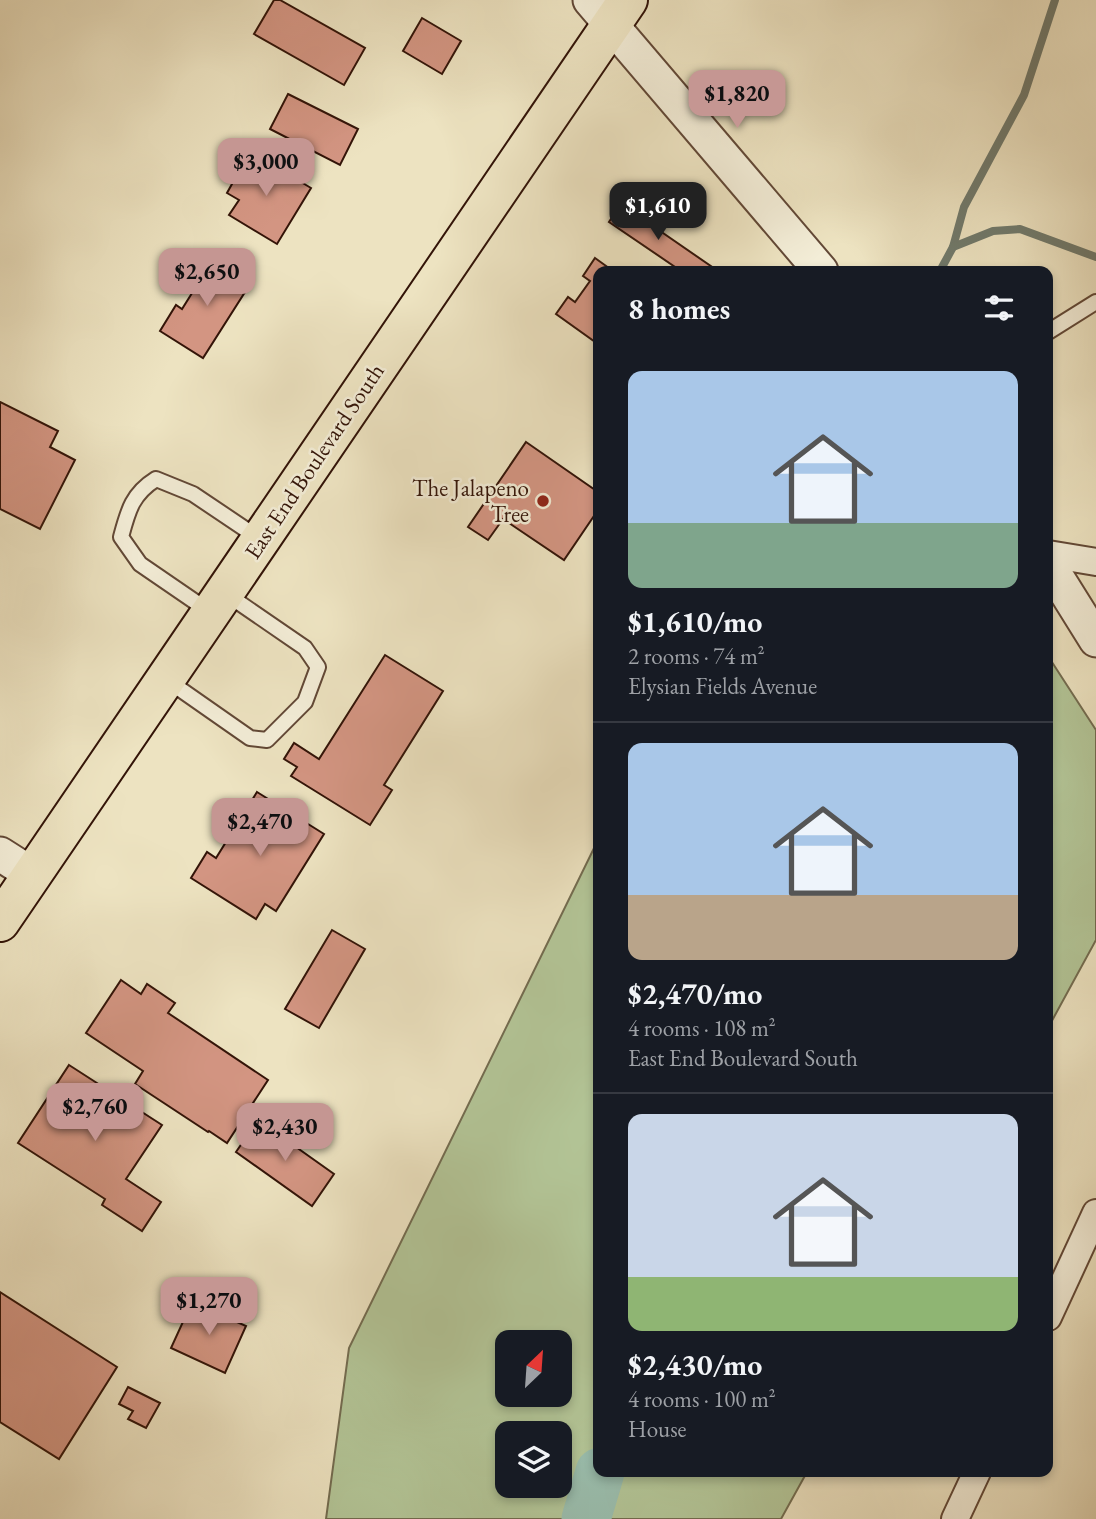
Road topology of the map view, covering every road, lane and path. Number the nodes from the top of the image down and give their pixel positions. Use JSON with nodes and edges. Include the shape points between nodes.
{"nodes":[{"id":1,"x":610,"y":8,"type":"edge"},
{"id":2,"x":817,"y":266,"type":"edge"},
{"id":3,"x":1096,"y":302,"type":"edge"},
{"id":4,"x":1053,"y":329,"type":"edge"},
{"id":5,"x":261,"y":540,"type":"junction"},
{"id":6,"x":1053,"y":555,"type":"edge"},
{"id":7,"x":1096,"y":562,"type":"edge"},
{"id":8,"x":1053,"y":571,"type":"edge"},
{"id":9,"x":218,"y":602,"type":"junction"},
{"id":10,"x":1096,"y":640,"type":"edge"},
{"id":11,"x":166,"y":679,"type":"junction"},
{"id":12,"x":0,"y":854,"type":"edge"},
{"id":13,"x":33,"y":875,"type":"junction"},
{"id":14,"x":0,"y":922,"type":"edge"},
{"id":15,"x":1096,"y":1213,"type":"edge"},
{"id":16,"x":1053,"y":1306,"type":"edge"},
{"id":17,"x":975,"y":1477,"type":"edge"},
{"id":18,"x":956,"y":1519,"type":"edge"}],
"edges":[{"from":1,"to":2,"type":"street"},
{"from":1,"to":5,"type":"highway","name":"East End Boulevard South"},
{"from":3,"to":4,"type":"lane"},
{"from":5,"to":9,"type":"highway","name":"East End Boulevard South"},
{"from":5,"to":9,"type":"lane","via":[[193,494],[156,479],[144,486],[129,506],[121,537],[140,564]]},
{"from":6,"to":7,"type":"street"},
{"from":8,"to":10,"type":"street"},
{"from":9,"to":11,"type":"highway","name":"East End Boulevard South"},
{"from":9,"to":11,"type":"lane","via":[[305,648],[318,667],[305,702],[267,740],[250,738]]},
{"from":11,"to":13,"type":"highway","name":"East End Boulevard South"},
{"from":12,"to":13,"type":"street"},
{"from":13,"to":14,"type":"highway","name":"East End Boulevard South"},
{"from":15,"to":16,"type":"street"},
{"from":17,"to":18,"type":"street"}]}
